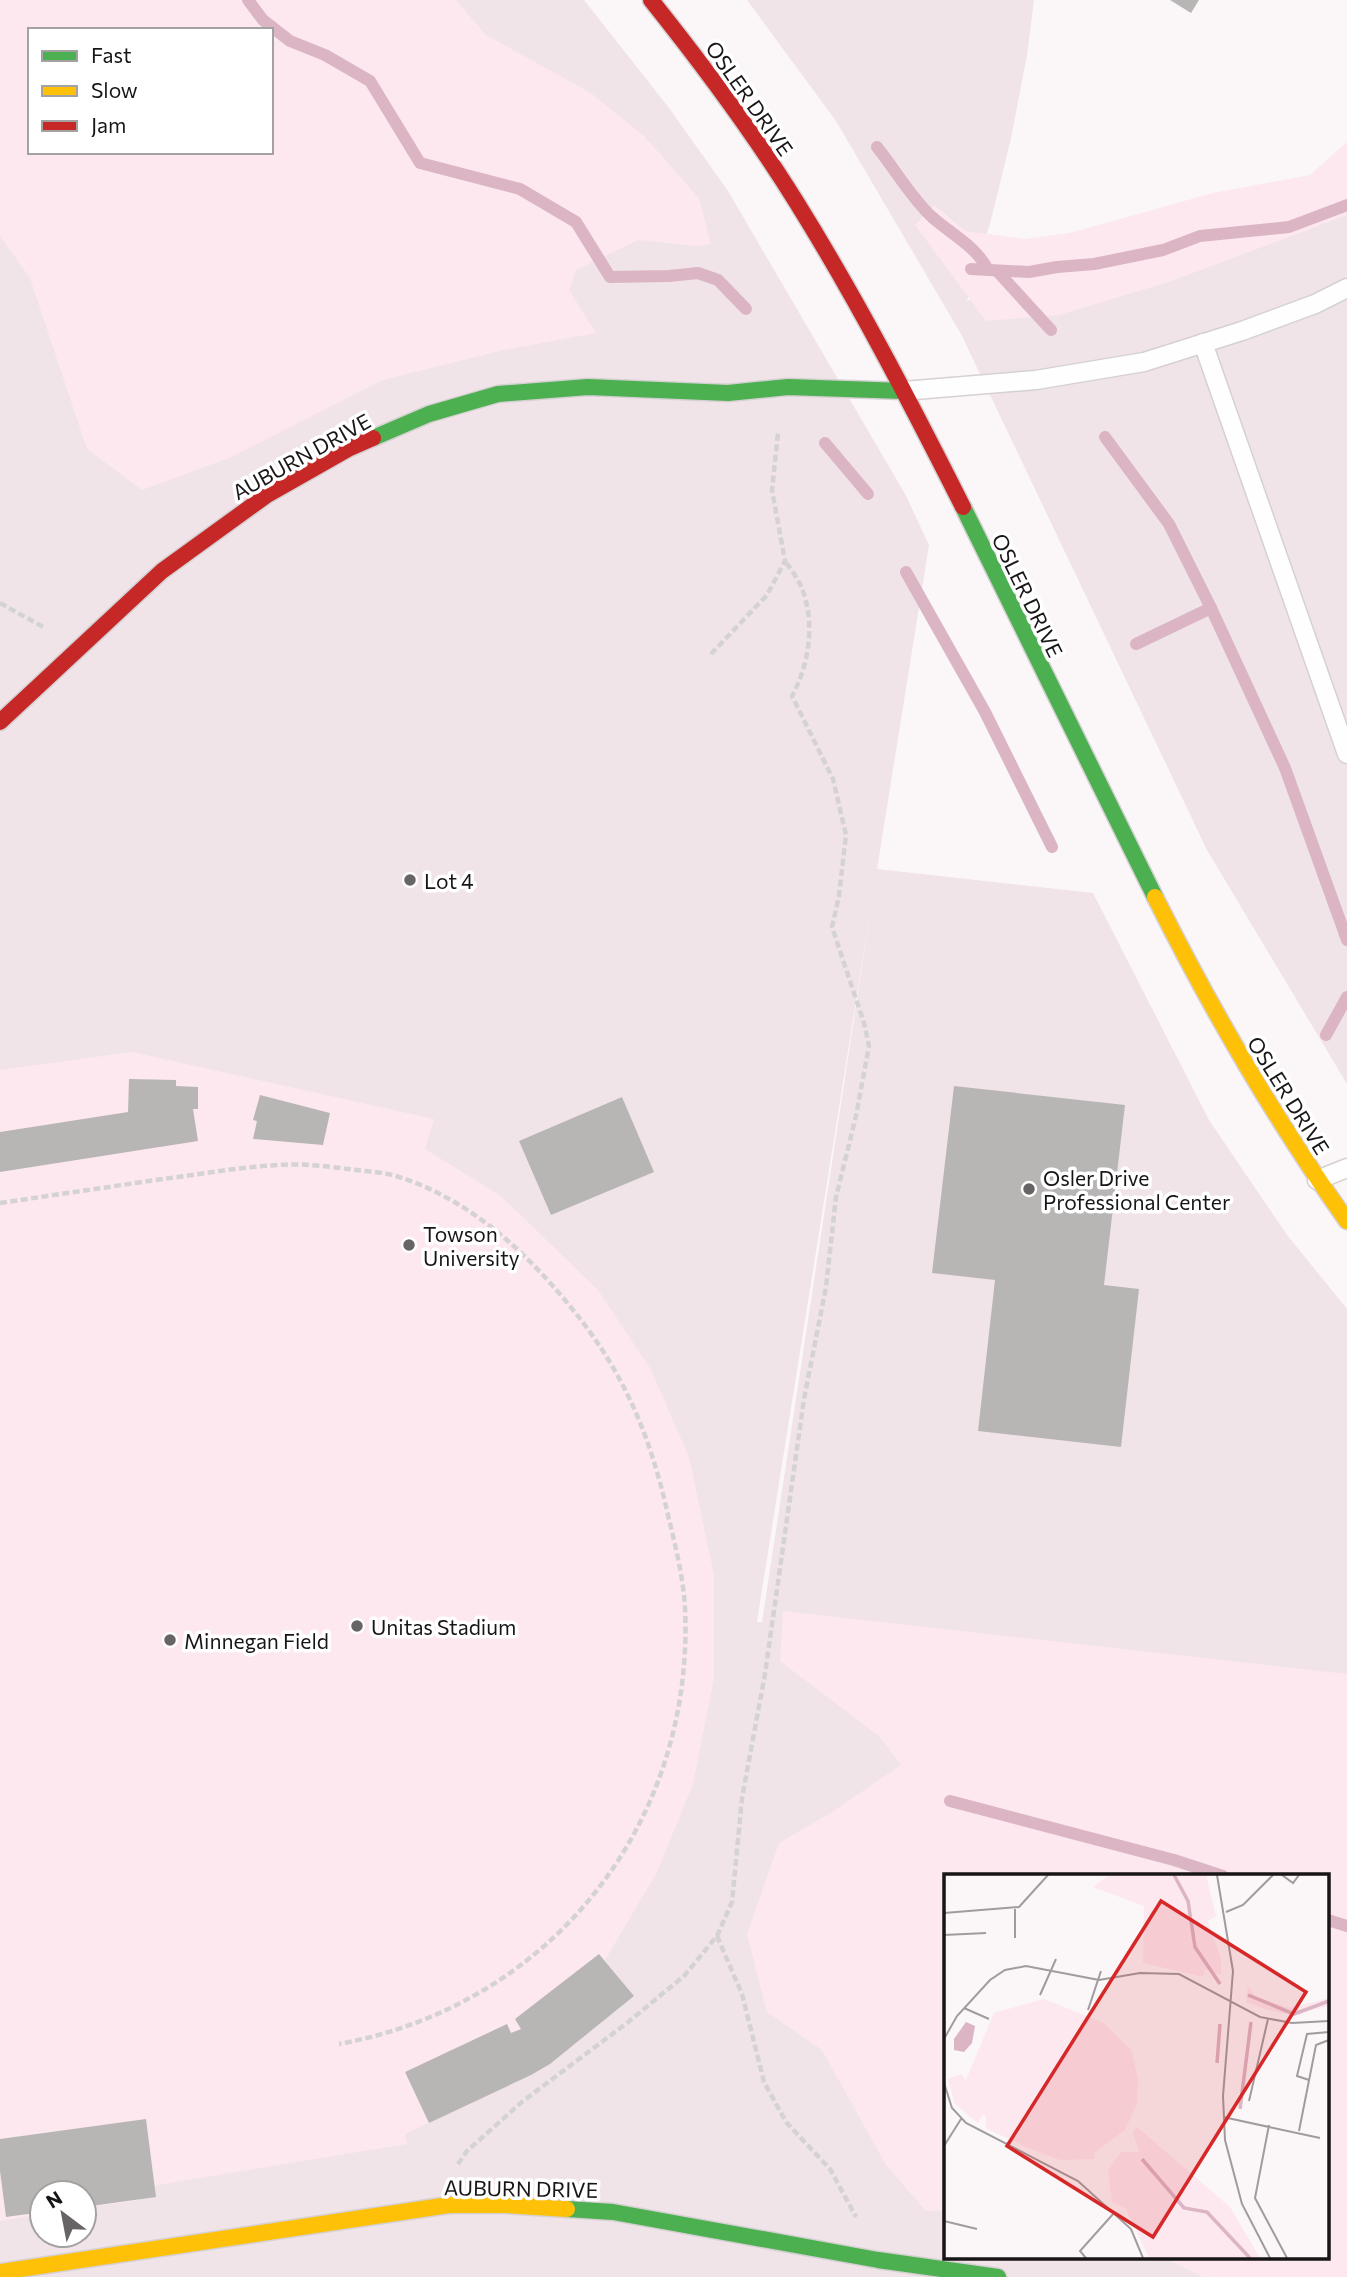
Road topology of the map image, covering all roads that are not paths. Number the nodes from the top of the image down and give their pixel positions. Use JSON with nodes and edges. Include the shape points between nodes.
{"nodes":[{"id":1,"x":651,"y":0,"type":"edge"},
{"id":2,"x":1347,"y":288,"type":"edge"},
{"id":3,"x":1203,"y":343,"type":"junction"},
{"id":4,"x":903,"y":391,"type":"junction"},
{"id":5,"x":0,"y":722,"type":"edge"},
{"id":6,"x":1347,"y":754,"type":"edge"},
{"id":7,"x":1347,"y":1168,"type":"edge"},
{"id":8,"x":1317,"y":1180,"type":"junction"},
{"id":9,"x":1347,"y":1221,"type":"edge"},
{"id":10,"x":0,"y":2272,"type":"edge"},
{"id":11,"x":991,"y":2276,"type":"edge"}],
"edges":[{"from":1,"to":4,"type":"street","name":"OSLER DRIVE","via":[[775,169],[838,271]]},
{"from":2,"to":3,"type":"lane"},
{"from":3,"to":4,"type":"lane","via":[[1144,362],[1036,380]]},
{"from":3,"to":6,"type":"lane"},
{"from":4,"to":5,"type":"street","name":"AUBURN DRIVE","via":[[788,387],[728,393],[589,387],[498,394],[429,414],[348,449],[246,510],[162,571]]},
{"from":4,"to":8,"type":"street","name":"OSLER DRIVE","via":[[1145,879],[1231,1041]]},
{"from":7,"to":8,"type":"lane"},
{"from":8,"to":9,"type":"street","name":"OSLER DRIVE"},
{"from":10,"to":11,"type":"street","name":"AUBURN DRIVE","via":[[449,2205],[505,2205],[613,2212]]}]}
